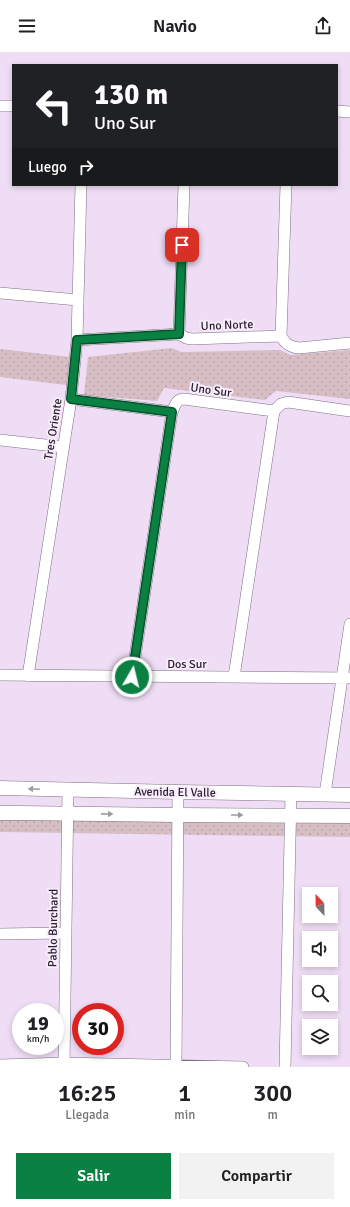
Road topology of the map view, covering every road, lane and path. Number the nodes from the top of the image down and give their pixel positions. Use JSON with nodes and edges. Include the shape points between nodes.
{"nodes":[{"id":1,"x":0,"y":106,"type":"edge"},
{"id":2,"x":12,"y":106,"type":"edge"},
{"id":3,"x":338,"y":112,"type":"edge"},
{"id":4,"x":350,"y":112,"type":"edge"},
{"id":5,"x":81,"y":186,"type":"edge"},
{"id":6,"x":184,"y":186,"type":"edge"},
{"id":7,"x":286,"y":186,"type":"edge"},
{"id":8,"x":0,"y":293,"type":"edge"},
{"id":9,"x":78,"y":300,"type":"junction"},
{"id":10,"x":179,"y":334,"type":"junction"},
{"id":11,"x":281,"y":336,"type":"junction"},
{"id":12,"x":77,"y":340,"type":"junction"},
{"id":13,"x":350,"y":343,"type":"edge"},
{"id":14,"x":71,"y":399,"type":"junction"},
{"id":15,"x":350,"y":411,"type":"edge"},
{"id":16,"x":172,"y":412,"type":"junction"},
{"id":17,"x":274,"y":412,"type":"junction"},
{"id":18,"x":0,"y":440,"type":"edge"},
{"id":19,"x":63,"y":447,"type":"junction"},
{"id":20,"x":350,"y":624,"type":"edge"},
{"id":21,"x":0,"y":675,"type":"edge"},
{"id":22,"x":28,"y":676,"type":"junction"},
{"id":23,"x":132,"y":677,"type":"junction"},
{"id":24,"x":234,"y":677,"type":"junction"},
{"id":25,"x":346,"y":678,"type":"edge"},
{"id":26,"x":0,"y":788,"type":"edge"},
{"id":27,"x":68,"y":790,"type":"junction"},
{"id":28,"x":178,"y":792,"type":"junction"},
{"id":29,"x":291,"y":794,"type":"junction"},
{"id":30,"x":326,"y":794,"type":"junction"},
{"id":31,"x":350,"y":795,"type":"edge"},
{"id":32,"x":0,"y":813,"type":"edge"},
{"id":33,"x":68,"y":813,"type":"junction"},
{"id":34,"x":178,"y":815,"type":"junction"},
{"id":35,"x":292,"y":815,"type":"junction"},
{"id":36,"x":350,"y":816,"type":"edge"},
{"id":37,"x":65,"y":933,"type":"junction"},
{"id":38,"x":0,"y":934,"type":"edge"},
{"id":39,"x":0,"y":1065,"type":"edge"},
{"id":40,"x":64,"y":1065,"type":"edge"},
{"id":41,"x":176,"y":1067,"type":"edge"},
{"id":42,"x":243,"y":1067,"type":"edge"},
{"id":43,"x":285,"y":1067,"type":"edge"}],
"edges":[{"from":1,"to":2,"type":"street"},
{"from":3,"to":4,"type":"street"},
{"from":5,"to":9,"type":"street","name":"Tres Oriente"},
{"from":6,"to":10,"type":"street"},
{"from":7,"to":11,"type":"street"},
{"from":8,"to":9,"type":"street"},
{"from":9,"to":12,"type":"street","name":"Tres Oriente"},
{"from":10,"to":11,"type":"street","name":"Uno Norte","via":[[192,339]]},
{"from":10,"to":12,"type":"street","name":"Uno Norte"},
{"from":11,"to":13,"type":"street","via":[[288,345],[299,348]]},
{"from":12,"to":14,"type":"street","name":"Tres Oriente"},
{"from":14,"to":16,"type":"street"},
{"from":14,"to":19,"type":"street","name":"Tres Oriente"},
{"from":15,"to":17,"type":"street","via":[[288,402],[281,404]]},
{"from":16,"to":17,"type":"street","name":"Uno Sur","via":[[177,401],[184,399]]},
{"from":16,"to":23,"type":"street"},
{"from":17,"to":24,"type":"street"},
{"from":18,"to":19,"type":"street"},
{"from":19,"to":22,"type":"street","name":"Tres Oriente"},
{"from":20,"to":25,"type":"street"},
{"from":21,"to":22,"type":"street","name":"Dos Sur"},
{"from":22,"to":23,"type":"street","name":"Dos Sur"},
{"from":23,"to":24,"type":"street","name":"Dos Sur"},
{"from":24,"to":25,"type":"street","name":"Dos Sur"},
{"from":25,"to":30,"type":"street"},
{"from":27,"to":26,"type":"street","name":"Avenida El Valle","one_way":true},
{"from":27,"to":28,"type":"street","name":"Avenida El Valle"},
{"from":27,"to":33,"type":"street","name":"Pablo Burchard"},
{"from":28,"to":29,"type":"street","name":"Avenida El Valle"},
{"from":28,"to":34,"type":"street"},
{"from":29,"to":30,"type":"street","name":"Avenida El Valle"},
{"from":29,"to":35,"type":"street"},
{"from":30,"to":31,"type":"street","name":"Avenida El Valle"},
{"from":32,"to":33,"type":"street","name":"Avenida El Valle"},
{"from":33,"to":34,"type":"street","name":"Avenida El Valle","one_way":true},
{"from":33,"to":37,"type":"street","name":"Pablo Burchard"},
{"from":34,"to":35,"type":"street","name":"Avenida El Valle","one_way":true},
{"from":34,"to":41,"type":"street"},
{"from":35,"to":36,"type":"street","name":"Avenida El Valle"},
{"from":35,"to":43,"type":"street"},
{"from":37,"to":38,"type":"street"},
{"from":37,"to":40,"type":"street","name":"Pablo Burchard"},
{"from":39,"to":40,"type":"street"},
{"from":40,"to":41,"type":"street"},
{"from":41,"to":42,"type":"street"}]}
